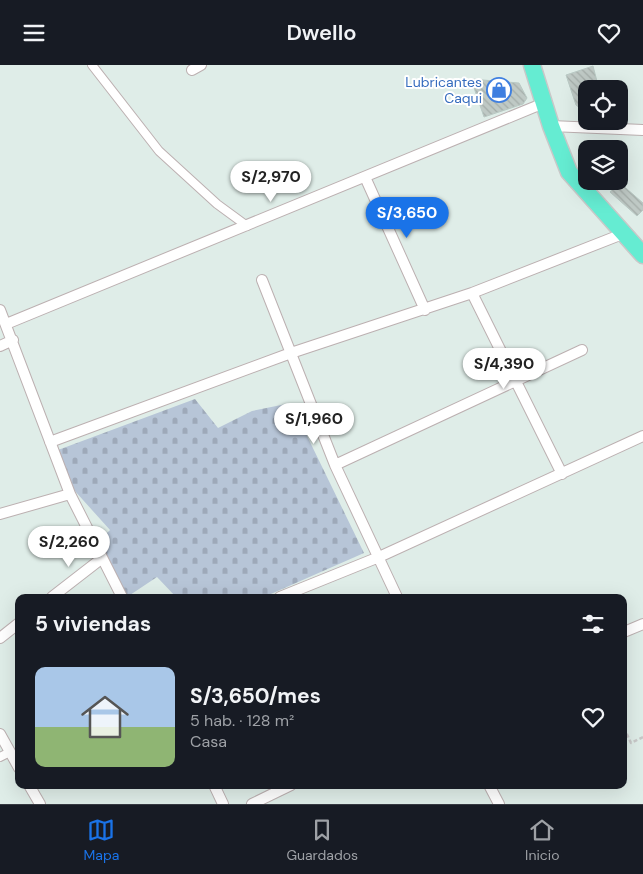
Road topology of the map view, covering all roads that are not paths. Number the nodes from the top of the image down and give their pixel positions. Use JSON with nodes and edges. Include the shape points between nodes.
{"nodes":[{"id":1,"x":92,"y":65,"type":"edge"},
{"id":2,"x":532,"y":65,"type":"edge"},
{"id":3,"x":544,"y":103,"type":"junction"},
{"id":4,"x":551,"y":126,"type":"junction"},
{"id":5,"x":643,"y":130,"type":"edge"},
{"id":6,"x":365,"y":177,"type":"junction"},
{"id":7,"x":246,"y":226,"type":"junction"},
{"id":8,"x":624,"y":233,"type":"junction"},
{"id":9,"x":643,"y":255,"type":"edge"},
{"id":10,"x":262,"y":280,"type":"dead end"},
{"id":11,"x":472,"y":293,"type":"junction"},
{"id":12,"x":0,"y":310,"type":"edge"},
{"id":13,"x":425,"y":310,"type":"junction"},
{"id":14,"x":6,"y":324,"type":"junction"},
{"id":15,"x":13,"y":341,"type":"junction"},
{"id":16,"x":0,"y":346,"type":"edge"},
{"id":17,"x":582,"y":350,"type":"dead end"},
{"id":18,"x":291,"y":353,"type":"junction"},
{"id":19,"x":514,"y":381,"type":"junction"},
{"id":20,"x":643,"y":436,"type":"edge"},
{"id":21,"x":50,"y":442,"type":"junction"},
{"id":22,"x":335,"y":465,"type":"junction"},
{"id":23,"x":562,"y":474,"type":"junction"},
{"id":24,"x":70,"y":494,"type":"junction"},
{"id":25,"x":0,"y":514,"type":"edge"},
{"id":26,"x":379,"y":557,"type":"junction"},
{"id":27,"x":101,"y":559,"type":"junction"},
{"id":28,"x":56,"y":594,"type":"edge"},
{"id":29,"x":120,"y":594,"type":"edge"},
{"id":30,"x":287,"y":594,"type":"edge"},
{"id":31,"x":397,"y":594,"type":"edge"},
{"id":32,"x":643,"y":624,"type":"edge"},
{"id":33,"x":15,"y":626,"type":"edge"},
{"id":34,"x":627,"y":632,"type":"edge"},
{"id":35,"x":0,"y":638,"type":"edge"},
{"id":36,"x":0,"y":734,"type":"edge"},
{"id":37,"x":5,"y":755,"type":"edge"},
{"id":38,"x":15,"y":764,"type":"edge"},
{"id":39,"x":31,"y":789,"type":"edge"},
{"id":40,"x":216,"y":789,"type":"edge"},
{"id":41,"x":283,"y":789,"type":"edge"},
{"id":42,"x":492,"y":789,"type":"edge"},
{"id":43,"x":40,"y":804,"type":"edge"},
{"id":44,"x":223,"y":804,"type":"edge"},
{"id":45,"x":252,"y":804,"type":"edge"},
{"id":46,"x":499,"y":804,"type":"edge"}],
"edges":[{"from":1,"to":7,"type":"street","via":[[158,151]]},
{"from":2,"to":3,"type":"main road"},
{"from":3,"to":4,"type":"main road"},
{"from":3,"to":6,"type":"street"},
{"from":4,"to":5,"type":"street"},
{"from":4,"to":8,"type":"main road","via":[[569,171]]},
{"from":6,"to":7,"type":"street"},
{"from":6,"to":13,"type":"street"},
{"from":7,"to":14,"type":"street"},
{"from":8,"to":9,"type":"main road"},
{"from":8,"to":11,"type":"street"},
{"from":10,"to":18,"type":"street"},
{"from":11,"to":13,"type":"street"},
{"from":11,"to":19,"type":"street"},
{"from":12,"to":14,"type":"street"},
{"from":13,"to":18,"type":"street"},
{"from":14,"to":15,"type":"street"},
{"from":15,"to":16,"type":"street"},
{"from":15,"to":21,"type":"street"},
{"from":17,"to":19,"type":"street"},
{"from":18,"to":21,"type":"street"},
{"from":18,"to":22,"type":"street"},
{"from":19,"to":22,"type":"street"},
{"from":19,"to":23,"type":"street"},
{"from":20,"to":23,"type":"street"},
{"from":21,"to":24,"type":"street"},
{"from":22,"to":26,"type":"street"},
{"from":23,"to":26,"type":"street"},
{"from":24,"to":25,"type":"street"},
{"from":24,"to":27,"type":"street"},
{"from":26,"to":30,"type":"street"},
{"from":26,"to":31,"type":"street"},
{"from":27,"to":28,"type":"street"},
{"from":27,"to":29,"type":"street"},
{"from":32,"to":34,"type":"street"},
{"from":33,"to":35,"type":"street"},
{"from":36,"to":37,"type":"street"},
{"from":37,"to":38,"type":"street"},
{"from":39,"to":43,"type":"street"},
{"from":40,"to":44,"type":"street"},
{"from":41,"to":45,"type":"street"},
{"from":42,"to":46,"type":"street"}]}
